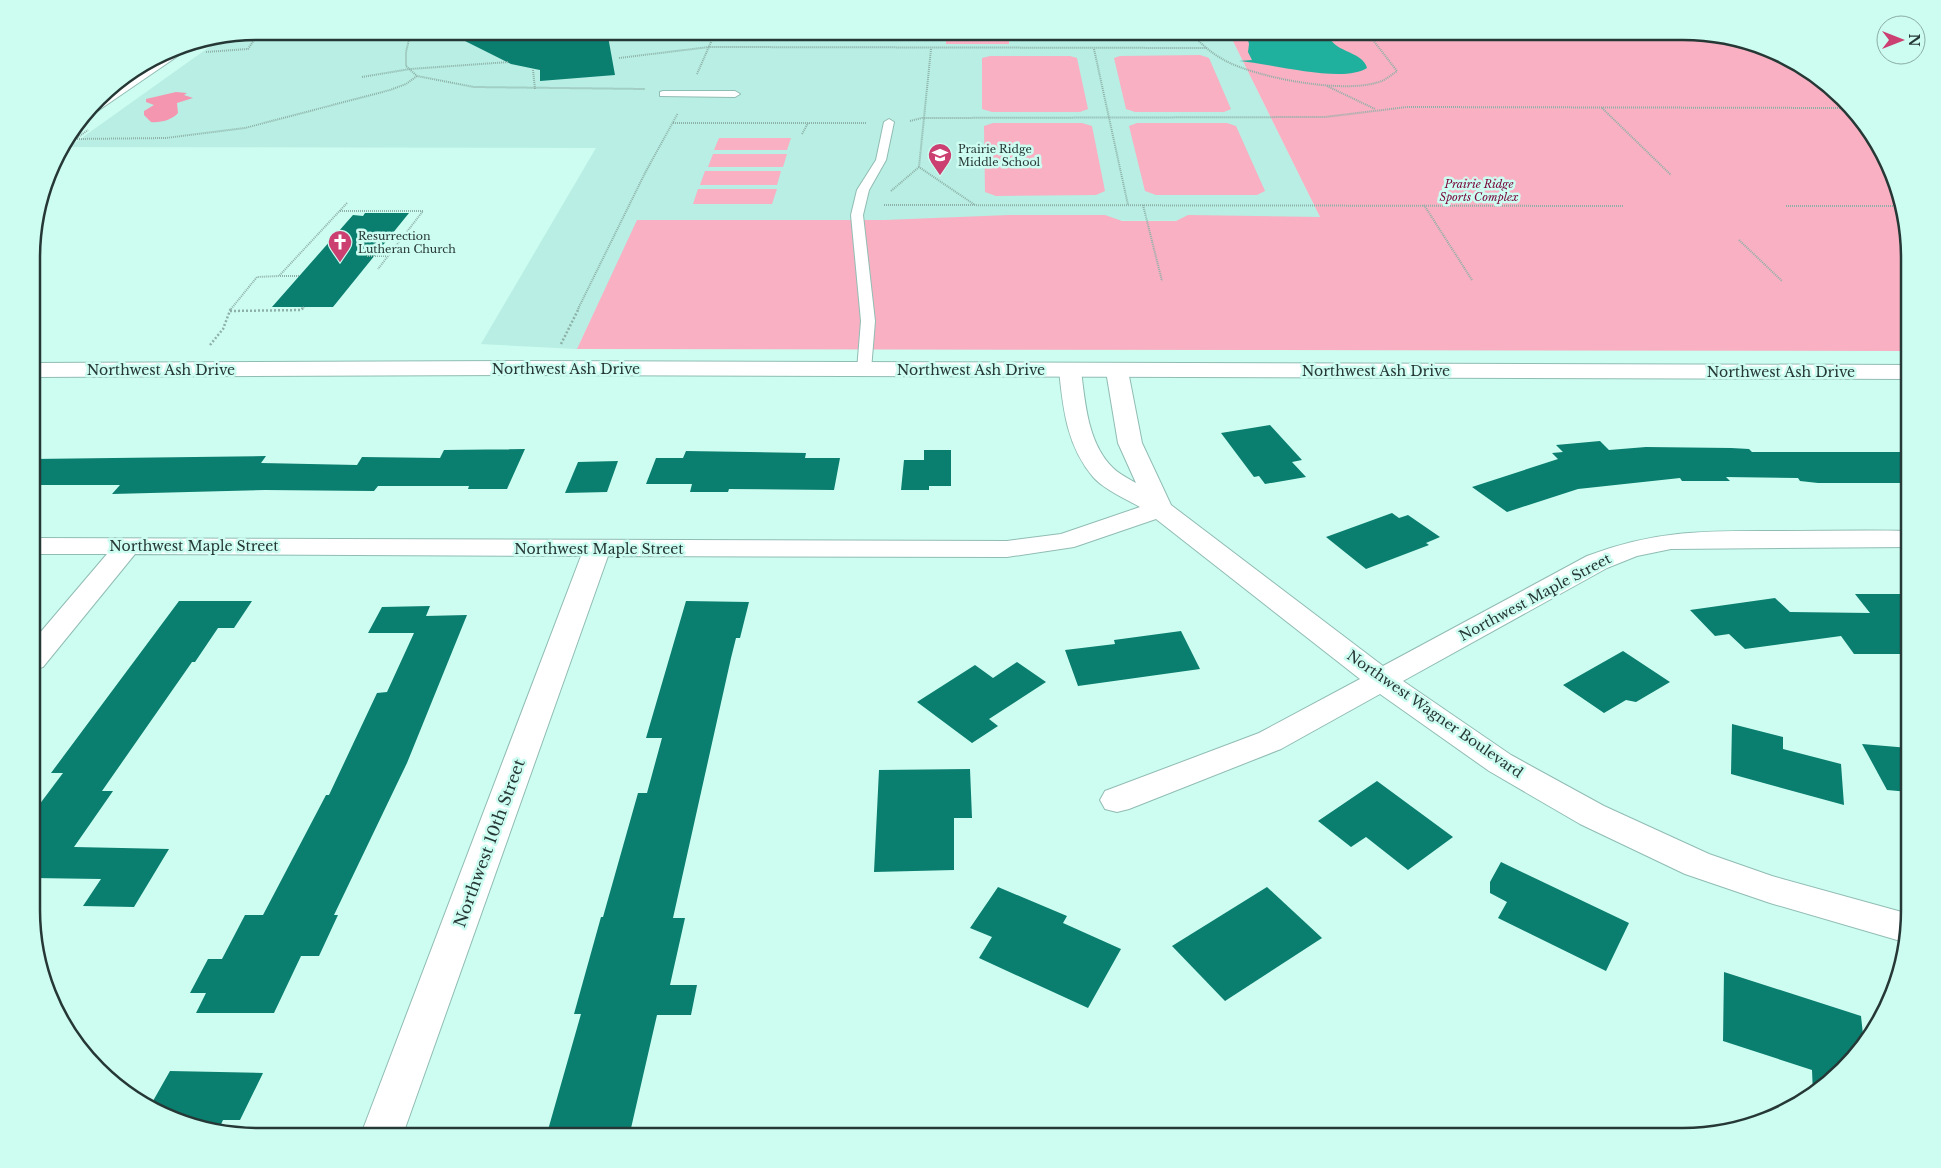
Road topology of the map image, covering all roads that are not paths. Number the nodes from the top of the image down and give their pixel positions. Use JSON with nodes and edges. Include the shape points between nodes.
{"nodes":[{"id":1,"x":155,"y":66,"type":"edge"},
{"id":2,"x":114,"y":94,"type":"edge"},
{"id":3,"x":663,"y":94,"type":"dead end"},
{"id":4,"x":735,"y":94,"type":"dead end"},
{"id":5,"x":889,"y":122,"type":"road end"},
{"id":6,"x":40,"y":370,"type":"edge"},
{"id":7,"x":864,"y":370,"type":"junction"},
{"id":8,"x":1070,"y":370,"type":"junction"},
{"id":9,"x":1117,"y":371,"type":"junction"},
{"id":10,"x":1901,"y":372,"type":"edge"},
{"id":11,"x":1160,"y":509,"type":"junction"},
{"id":12,"x":1901,"y":539,"type":"edge"},
{"id":13,"x":40,"y":546,"type":"edge"},
{"id":14,"x":128,"y":546,"type":"junction"},
{"id":15,"x":597,"y":549,"type":"junction"},
{"id":16,"x":40,"y":652,"type":"edge"},
{"id":17,"x":1380,"y":679,"type":"junction"},
{"id":18,"x":1117,"y":800,"type":"dead end"},
{"id":19,"x":1901,"y":926,"type":"edge"},
{"id":20,"x":384,"y":1128,"type":"edge"}],
"edges":[{"from":1,"to":2,"type":"street"},
{"from":3,"to":4,"type":"lane"},
{"from":5,"to":7,"type":"lane","via":[[881,160],[863,190],[857,215],[868,321]]},
{"from":6,"to":7,"type":"street","name":"Northwest Ash Drive"},
{"from":7,"to":8,"type":"street","name":"Northwest Ash Drive"},
{"from":8,"to":9,"type":"street","name":"Northwest Ash Drive"},
{"from":8,"to":11,"type":"street","name":"Northwest Wagner Boulevard","via":[[1074,406],[1084,444],[1104,474]]},
{"from":9,"to":10,"type":"street","name":"Northwest Ash Drive"},
{"from":9,"to":11,"type":"street","name":"Northwest Wagner Boulevard","via":[[1130,443]]},
{"from":11,"to":15,"type":"street","name":"Northwest Maple Street","via":[[1065,541],[1008,549]]},
{"from":11,"to":17,"type":"street","name":"Northwest Wagner Boulevard"},
{"from":12,"to":17,"type":"street","name":"Northwest Maple Street","via":[[1710,539],[1671,541],[1630,549],[1597,562]]},
{"from":13,"to":14,"type":"street","name":"Northwest Maple Street"},
{"from":14,"to":15,"type":"street","name":"Northwest Maple Street"},
{"from":14,"to":16,"type":"street"},
{"from":15,"to":20,"type":"street","name":"Northwest 10th Street"},
{"from":17,"to":18,"type":"street","name":"Northwest Maple Street","via":[[1270,740]]},
{"from":17,"to":19,"type":"street","name":"Northwest Wagner Boulevard","via":[[1500,763],[1636,836],[1697,864],[1770,889]]}]}
